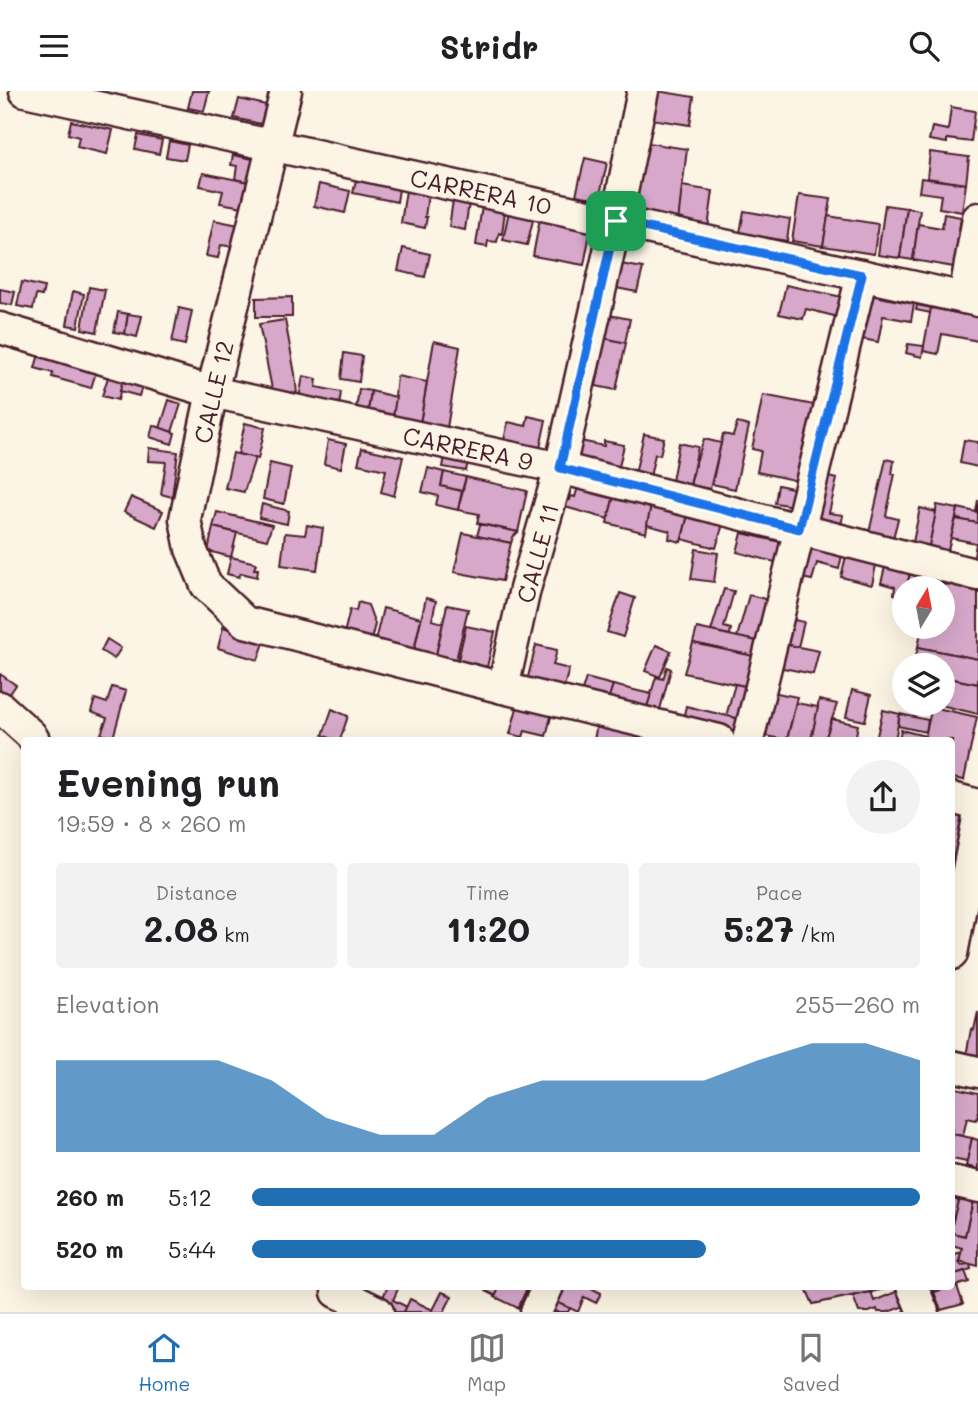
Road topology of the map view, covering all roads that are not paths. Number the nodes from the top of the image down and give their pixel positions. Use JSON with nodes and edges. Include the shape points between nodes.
{"nodes":[{"id":1,"x":26,"y":91,"type":"edge"},
{"id":2,"x":286,"y":91,"type":"edge"},
{"id":3,"x":643,"y":91,"type":"edge"},
{"id":4,"x":272,"y":145,"type":"junction"},
{"id":5,"x":978,"y":218,"type":"edge"},
{"id":6,"x":616,"y":221,"type":"junction"},
{"id":7,"x":862,"y":275,"type":"junction"},
{"id":8,"x":971,"y":299,"type":"edge"},
{"id":9,"x":0,"y":328,"type":"edge"},
{"id":10,"x":212,"y":391,"type":"junction"},
{"id":11,"x":560,"y":468,"type":"junction"},
{"id":12,"x":799,"y":529,"type":"junction"},
{"id":13,"x":978,"y":575,"type":"edge"},
{"id":14,"x":503,"y":688,"type":"junction"},
{"id":15,"x":0,"y":707,"type":"edge"},
{"id":16,"x":32,"y":737,"type":"edge"},
{"id":17,"x":707,"y":737,"type":"edge"},
{"id":18,"x":749,"y":737,"type":"edge"},
{"id":19,"x":955,"y":799,"type":"edge"},
{"id":20,"x":978,"y":805,"type":"edge"},
{"id":21,"x":978,"y":818,"type":"edge"},
{"id":22,"x":955,"y":938,"type":"edge"},
{"id":23,"x":955,"y":1067,"type":"edge"},
{"id":24,"x":978,"y":1072,"type":"edge"},
{"id":25,"x":955,"y":1182,"type":"edge"},
{"id":26,"x":978,"y":1187,"type":"edge"},
{"id":27,"x":341,"y":1290,"type":"edge"},
{"id":28,"x":914,"y":1290,"type":"edge"},
{"id":29,"x":378,"y":1312,"type":"edge"},
{"id":30,"x":923,"y":1312,"type":"edge"}],
"edges":[{"from":1,"to":4,"type":"street","name":"CARRERA 10"},
{"from":2,"to":4,"type":"street","name":"CALLE 12"},
{"from":3,"to":6,"type":"street","name":"CALLE 11"},
{"from":4,"to":6,"type":"street","name":"CARRERA 10"},
{"from":4,"to":10,"type":"street","name":"CALLE 12"},
{"from":5,"to":8,"type":"street"},
{"from":6,"to":7,"type":"street","name":"CARRERA 10"},
{"from":6,"to":11,"type":"street","name":"CALLE 11"},
{"from":7,"to":8,"type":"street","name":"CARRERA 10"},
{"from":7,"to":12,"type":"street"},
{"from":9,"to":10,"type":"street","name":"CARRERA 9"},
{"from":10,"to":11,"type":"street","name":"CARRERA 9"},
{"from":10,"to":14,"type":"street","name":"CALLE 12","via":[[185,519],[206,585],[245,622]]},
{"from":11,"to":12,"type":"street","name":"CARRERA 9"},
{"from":11,"to":14,"type":"street","name":"CALLE 11","via":[[525,589]]},
{"from":12,"to":13,"type":"street","name":"CARRERA 9"},
{"from":12,"to":18,"type":"street"},
{"from":14,"to":17,"type":"street"},
{"from":15,"to":16,"type":"street"},
{"from":19,"to":20,"type":"street"},
{"from":21,"to":22,"type":"street"},
{"from":23,"to":24,"type":"street"},
{"from":25,"to":26,"type":"street"},
{"from":27,"to":29,"type":"street"},
{"from":28,"to":30,"type":"street"}]}
